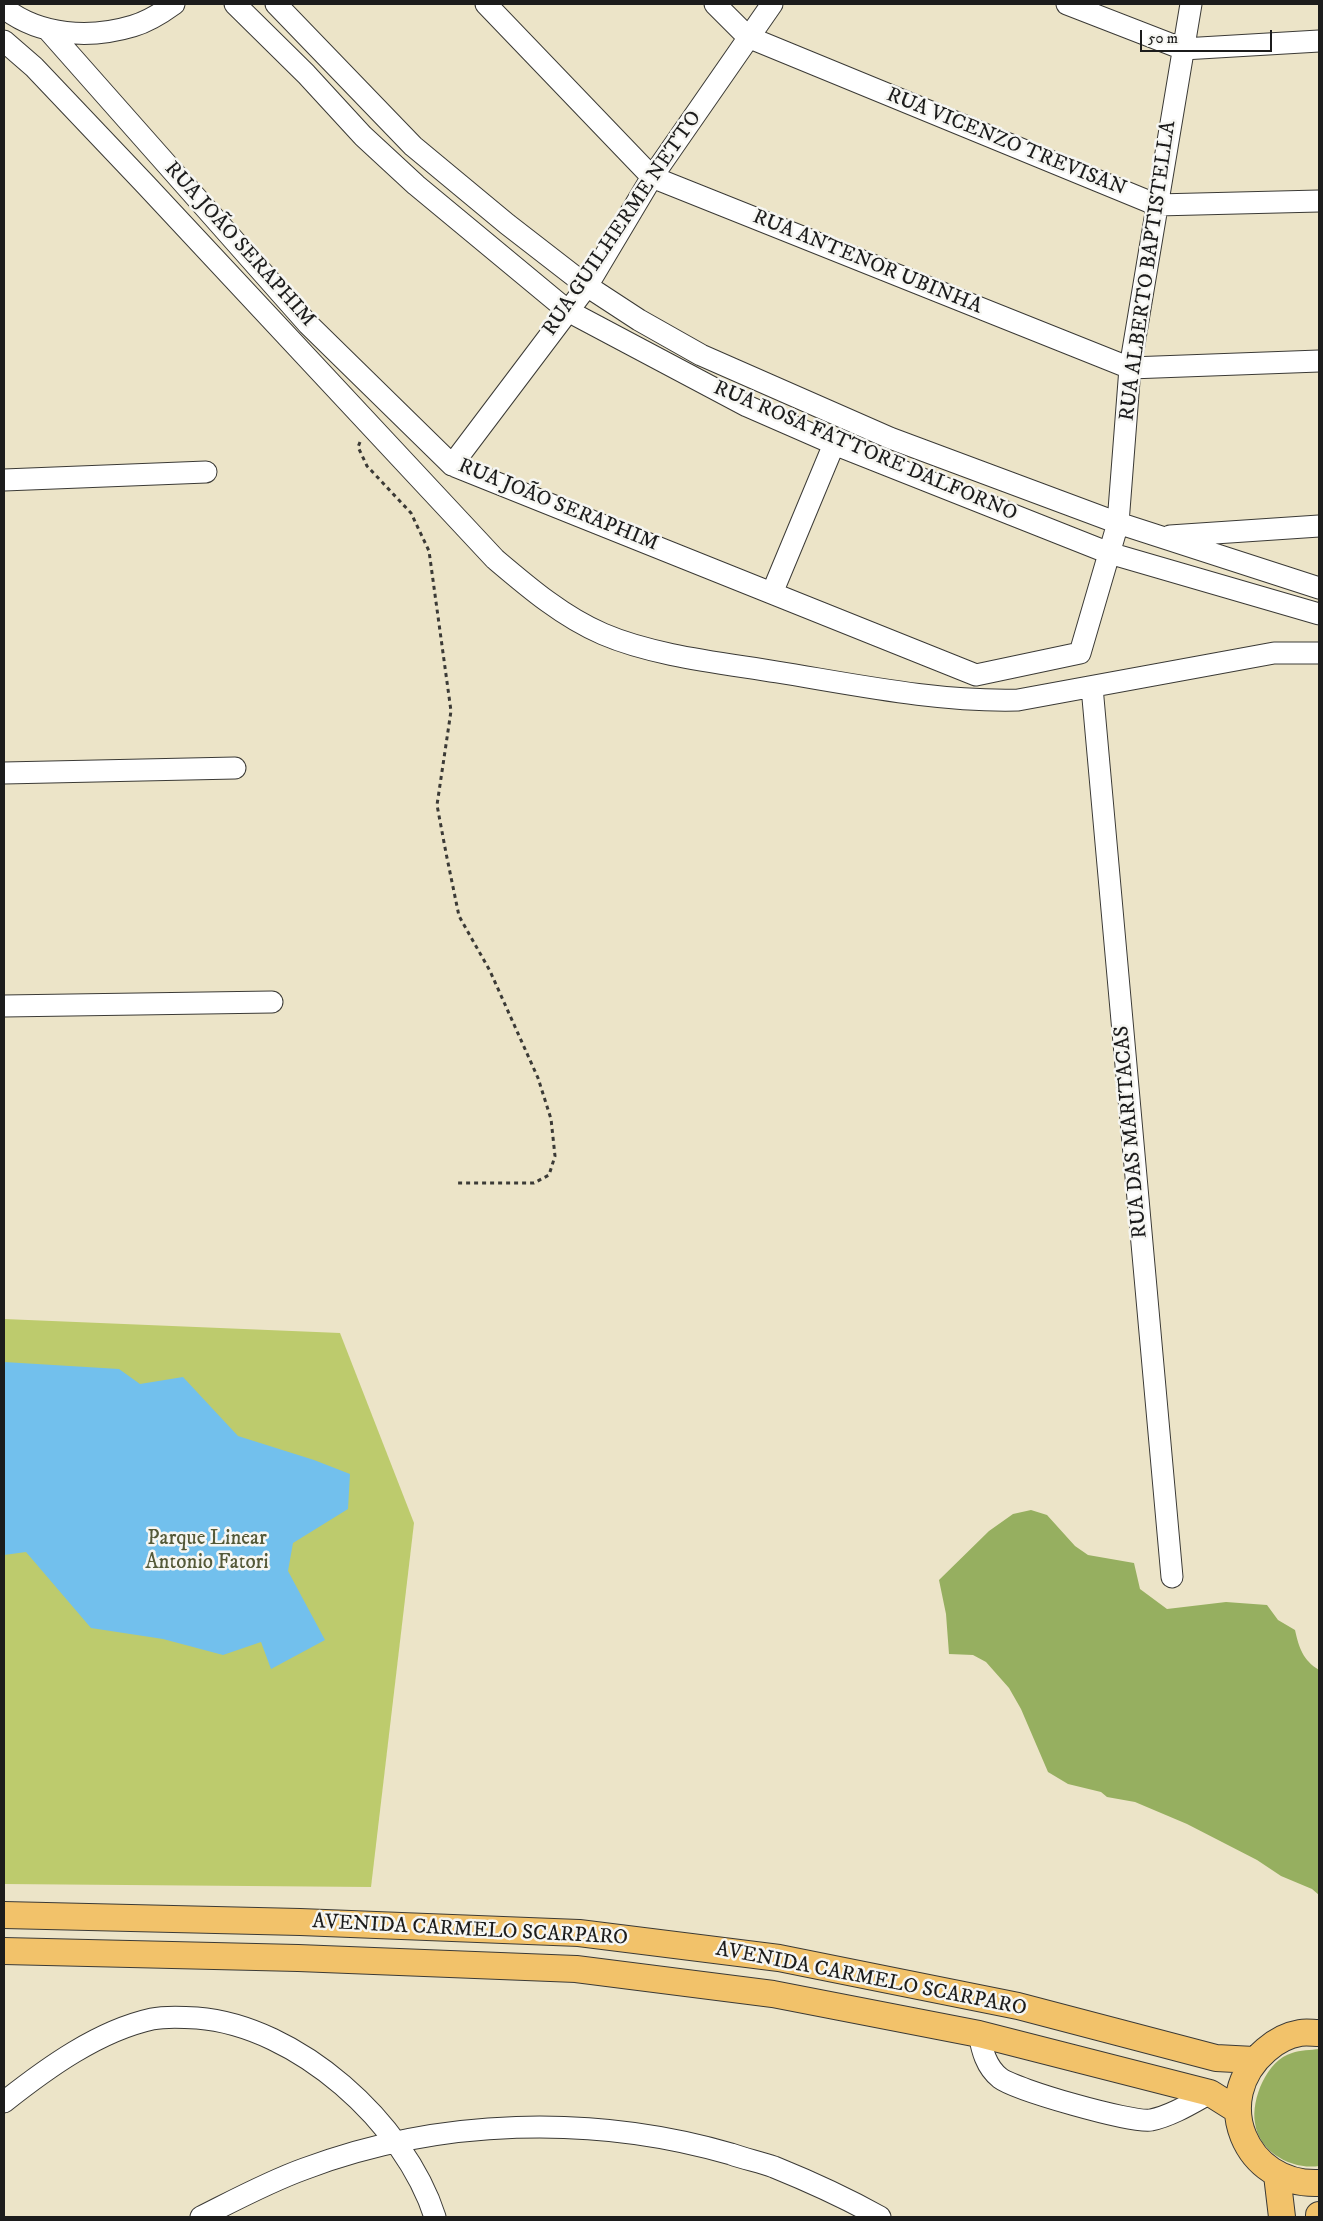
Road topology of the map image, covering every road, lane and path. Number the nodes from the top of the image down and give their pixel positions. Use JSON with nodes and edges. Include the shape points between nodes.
{"nodes":[{"id":1,"x":174,"y":4,"type":"edge"},
{"id":2,"x":235,"y":4,"type":"edge"},
{"id":3,"x":276,"y":4,"type":"edge"},
{"id":4,"x":486,"y":4,"type":"edge"},
{"id":5,"x":715,"y":4,"type":"edge"},
{"id":6,"x":772,"y":4,"type":"edge"},
{"id":7,"x":1067,"y":4,"type":"edge"},
{"id":8,"x":1191,"y":4,"type":"edge"},
{"id":9,"x":4,"y":8,"type":"edge"},
{"id":10,"x":48,"y":30,"type":"junction"},
{"id":11,"x":748,"y":36,"type":"junction"},
{"id":12,"x":1319,"y":40,"type":"edge"},
{"id":13,"x":4,"y":41,"type":"edge"},
{"id":14,"x":1183,"y":49,"type":"junction"},
{"id":15,"x":652,"y":177,"type":"junction"},
{"id":16,"x":1319,"y":201,"type":"edge"},
{"id":17,"x":1157,"y":205,"type":"junction"},
{"id":18,"x":587,"y":286,"type":"junction"},
{"id":19,"x":568,"y":311,"type":"junction"},
{"id":20,"x":1319,"y":361,"type":"edge"},
{"id":21,"x":1130,"y":368,"type":"junction"},
{"id":22,"x":368,"y":423,"type":"junction"},
{"id":23,"x":834,"y":444,"type":"junction"},
{"id":24,"x":452,"y":465,"type":"junction"},
{"id":25,"x":206,"y":472,"type":"dead end"},
{"id":26,"x":4,"y":480,"type":"edge"},
{"id":27,"x":1118,"y":523,"type":"junction"},
{"id":28,"x":1319,"y":526,"type":"edge"},
{"id":29,"x":1160,"y":537,"type":"junction"},
{"id":30,"x":1109,"y":553,"type":"junction"},
{"id":31,"x":1319,"y":588,"type":"edge"},
{"id":32,"x":772,"y":592,"type":"junction"},
{"id":33,"x":1319,"y":614,"type":"edge"},
{"id":34,"x":1080,"y":653,"type":"joint"},
{"id":35,"x":1319,"y":653,"type":"edge"},
{"id":36,"x":1092,"y":687,"type":"junction"},
{"id":37,"x":235,"y":768,"type":"dead end"},
{"id":38,"x":4,"y":773,"type":"edge"},
{"id":39,"x":272,"y":1002,"type":"dead end"},
{"id":40,"x":4,"y":1006,"type":"edge"},
{"id":41,"x":458,"y":1183,"type":"dead end"},
{"id":42,"x":1172,"y":1577,"type":"dead end"},
{"id":43,"x":4,"y":1915,"type":"edge"},
{"id":44,"x":4,"y":1951,"type":"edge"},
{"id":45,"x":1319,"y":2033,"type":"edge"},
{"id":46,"x":979,"y":2034,"type":"junction"},
{"id":47,"x":1254,"y":2060,"type":"junction"},
{"id":48,"x":1210,"y":2093,"type":"junction"},
{"id":49,"x":4,"y":2102,"type":"edge"},
{"id":50,"x":1237,"y":2110,"type":"junction"},
{"id":51,"x":396,"y":2142,"type":"junction"},
{"id":52,"x":1277,"y":2175,"type":"junction"},
{"id":53,"x":1319,"y":2183,"type":"edge"},
{"id":54,"x":202,"y":2217,"type":"edge"},
{"id":55,"x":435,"y":2217,"type":"edge"},
{"id":56,"x":880,"y":2217,"type":"edge"},
{"id":57,"x":1282,"y":2217,"type":"edge"}],
"edges":[{"from":1,"to":10,"type":"street","via":[[135,26],[92,35]]},
{"from":2,"to":19,"type":"street","name":"RUA ROSA FATTORE DALFORNO","via":[[363,136],[416,185]]},
{"from":3,"to":18,"type":"street","name":"RUA ROSA FATTORE DALFORNO","via":[[413,146]]},
{"from":4,"to":15,"type":"street","name":"RUA ANTENOR UBINHA"},
{"from":5,"to":11,"type":"street","name":"RUA VICENZO TREVISAN"},
{"from":6,"to":11,"type":"street","name":"RUA GUILHERME NETTO"},
{"from":7,"to":14,"type":"street"},
{"from":8,"to":14,"type":"street","name":"RUA ALBERTO BAPTISTELLA"},
{"from":9,"to":10,"type":"street","via":[[14,16]]},
{"from":10,"to":24,"type":"street","name":"RUA JOÃO SERAPHIM","via":[[308,324]]},
{"from":11,"to":15,"type":"street","name":"RUA GUILHERME NETTO"},
{"from":11,"to":17,"type":"street","name":"RUA VICENZO TREVISAN"},
{"from":12,"to":14,"type":"street"},
{"from":13,"to":22,"type":"street","via":[[34,68]]},
{"from":14,"to":17,"type":"street","name":"RUA ALBERTO BAPTISTELLA"},
{"from":15,"to":18,"type":"street","name":"RUA GUILHERME NETTO"},
{"from":15,"to":21,"type":"street","name":"RUA ANTENOR UBINHA"},
{"from":16,"to":17,"type":"street","name":"RUA VICENZO TREVISAN"},
{"from":17,"to":21,"type":"street","name":"RUA ALBERTO BAPTISTELLA"},
{"from":18,"to":19,"type":"street","name":"RUA GUILHERME NETTO"},
{"from":18,"to":27,"type":"street","name":"RUA ROSA FATTORE DALFORNO","via":[[701,355],[789,395],[890,438]]},
{"from":19,"to":23,"type":"street","name":"RUA ROSA FATTORE DALFORNO","via":[[747,406]]},
{"from":19,"to":24,"type":"street","name":"RUA GUILHERME NETTO"},
{"from":20,"to":21,"type":"street","name":"RUA ANTENOR UBINHA"},
{"from":21,"to":27,"type":"street","name":"RUA ALBERTO BAPTISTELLA"},
{"from":22,"to":36,"type":"street","via":[[495,559],[529,588],[604,634],[683,656],[980,701],[1018,700]]},
{"from":22,"to":41,"type":"path","via":[[358,447],[367,466],[411,513],[429,551],[451,710],[437,805],[459,916],[490,971],[538,1078],[552,1128],[555,1156],[549,1175],[534,1183]]},
{"from":23,"to":30,"type":"street","name":"RUA ROSA FATTORE DALFORNO"},
{"from":23,"to":32,"type":"street"},
{"from":24,"to":32,"type":"street","name":"RUA JOÃO SERAPHIM"},
{"from":25,"to":26,"type":"street"},
{"from":27,"to":29,"type":"street","name":"RUA ROSA FATTORE DALFORNO"},
{"from":27,"to":30,"type":"street","name":"RUA ALBERTO BAPTISTELLA"},
{"from":28,"to":29,"type":"street"},
{"from":29,"to":31,"type":"street","name":"RUA ROSA FATTORE DALFORNO"},
{"from":30,"to":33,"type":"street","name":"RUA ROSA FATTORE DALFORNO"},
{"from":30,"to":34,"type":"street","name":"RUA ALBERTO BAPTISTELLA"},
{"from":32,"to":34,"type":"street","name":"RUA JOÃO SERAPHIM","via":[[976,675]]},
{"from":35,"to":36,"type":"street","via":[[1274,653]]},
{"from":36,"to":42,"type":"street","name":"RUA DAS MARITACAS"},
{"from":37,"to":38,"type":"street"},
{"from":39,"to":40,"type":"street"},
{"from":43,"to":47,"type":"main road","name":"AVENIDA CARMELO SCARPARO","via":[[579,1933],[779,1958],[1018,2006],[1216,2058]]},
{"from":44,"to":46,"type":"main road","name":"AVENIDA CARMELO SCARPARO","via":[[576,1969],[773,1994]]},
{"from":45,"to":47,"type":"main road","via":[[1299,2033],[1274,2043]]},
{"from":46,"to":48,"type":"main road","name":"AVENIDA CARMELO SCARPARO"},
{"from":46,"to":48,"type":"street","via":[[983,2056],[1000,2078],[1036,2094],[1113,2114],[1150,2120]]},
{"from":47,"to":50,"type":"main road","via":[[1241,2084]]},
{"from":48,"to":50,"type":"main road","name":"AVENIDA CARMELO SCARPARO"},
{"from":49,"to":51,"type":"street","via":[[79,2050],[123,2027],[154,2019],[206,2019],[232,2024],[306,2056],[345,2087]]},
{"from":50,"to":52,"type":"main road","via":[[1242,2136],[1256,2159]]},
{"from":51,"to":54,"type":"street","via":[[304,2169]]},
{"from":51,"to":55,"type":"street","via":[[430,2200]]},
{"from":51,"to":56,"type":"street","via":[[464,2131],[539,2127],[615,2130],[696,2144],[773,2167],[838,2194]]},
{"from":52,"to":53,"type":"main road","via":[[1302,2184]]},
{"from":52,"to":57,"type":"main road"}]}
